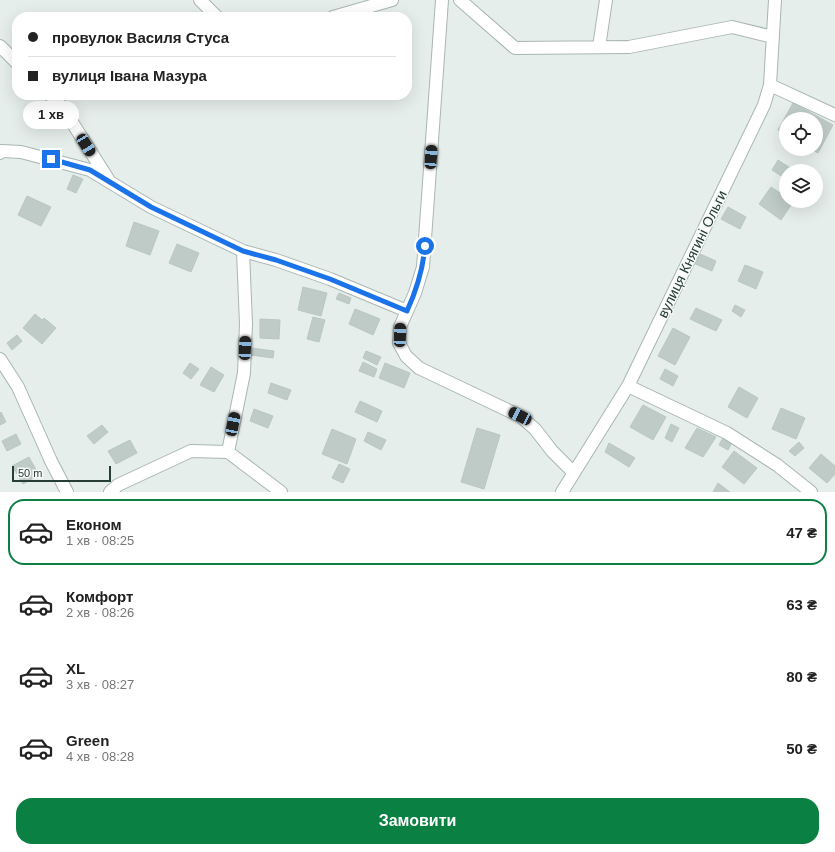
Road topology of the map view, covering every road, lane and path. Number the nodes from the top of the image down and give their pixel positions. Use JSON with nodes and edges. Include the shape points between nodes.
{"nodes":[{"id":1,"x":200,"y":0,"type":"edge"},
{"id":2,"x":392,"y":0,"type":"edge"},
{"id":3,"x":442,"y":0,"type":"edge"},
{"id":4,"x":460,"y":0,"type":"edge"},
{"id":5,"x":606,"y":0,"type":"edge"},
{"id":6,"x":775,"y":0,"type":"edge"},
{"id":7,"x":212,"y":12,"type":"edge"},
{"id":8,"x":350,"y":12,"type":"edge"},
{"id":9,"x":773,"y":37,"type":"junction"},
{"id":10,"x":0,"y":46,"type":"edge"},
{"id":11,"x":599,"y":47,"type":"junction"},
{"id":12,"x":12,"y":58,"type":"edge"},
{"id":13,"x":770,"y":85,"type":"junction"},
{"id":14,"x":55,"y":100,"type":"edge"},
{"id":15,"x":835,"y":115,"type":"edge"},
{"id":16,"x":0,"y":153,"type":"edge"},
{"id":17,"x":110,"y":182,"type":"junction"},
{"id":18,"x":243,"y":251,"type":"junction"},
{"id":19,"x":407,"y":311,"type":"junction"},
{"id":20,"x":0,"y":359,"type":"edge"},
{"id":21,"x":628,"y":386,"type":"junction"},
{"id":22,"x":228,"y":452,"type":"junction"},
{"id":23,"x":574,"y":472,"type":"junction"},
{"id":24,"x":67,"y":492,"type":"edge"},
{"id":25,"x":110,"y":492,"type":"edge"},
{"id":26,"x":281,"y":492,"type":"edge"},
{"id":27,"x":562,"y":492,"type":"edge"},
{"id":28,"x":811,"y":492,"type":"edge"}],
"edges":[{"from":1,"to":7,"type":"street"},
{"from":2,"to":8,"type":"street"},
{"from":3,"to":19,"type":"street","via":[[423,267]]},
{"from":4,"to":11,"type":"street","via":[[515,48]]},
{"from":5,"to":11,"type":"street"},
{"from":6,"to":9,"type":"street","name":"вулиця Княгині Ольги"},
{"from":9,"to":11,"type":"street","via":[[732,27],[629,46]]},
{"from":9,"to":13,"type":"street","name":"вулиця Княгині Ольги"},
{"from":10,"to":12,"type":"street"},
{"from":13,"to":15,"type":"street"},
{"from":13,"to":21,"type":"street","name":"вулиця Княгині Ольги","via":[[757,122]]},
{"from":14,"to":17,"type":"street","via":[[63,108]]},
{"from":16,"to":17,"type":"street","via":[[21,152],[51,159],[90,170]]},
{"from":17,"to":18,"type":"street","via":[[151,207]]},
{"from":18,"to":19,"type":"street","via":[[330,279]]},
{"from":18,"to":22,"type":"street","via":[[246,324],[244,373]]},
{"from":19,"to":23,"type":"street","via":[[400,327],[399,343],[406,356],[419,368],[520,416]]},
{"from":20,"to":24,"type":"street","via":[[18,387]]},
{"from":21,"to":23,"type":"street","name":"вулиця Княгині Ольги"},
{"from":21,"to":28,"type":"street","via":[[727,434],[777,466]]},
{"from":22,"to":25,"type":"street","via":[[191,451],[118,485]]},
{"from":22,"to":26,"type":"street"},
{"from":23,"to":27,"type":"street","name":"вулиця Княгині Ольги"}]}
